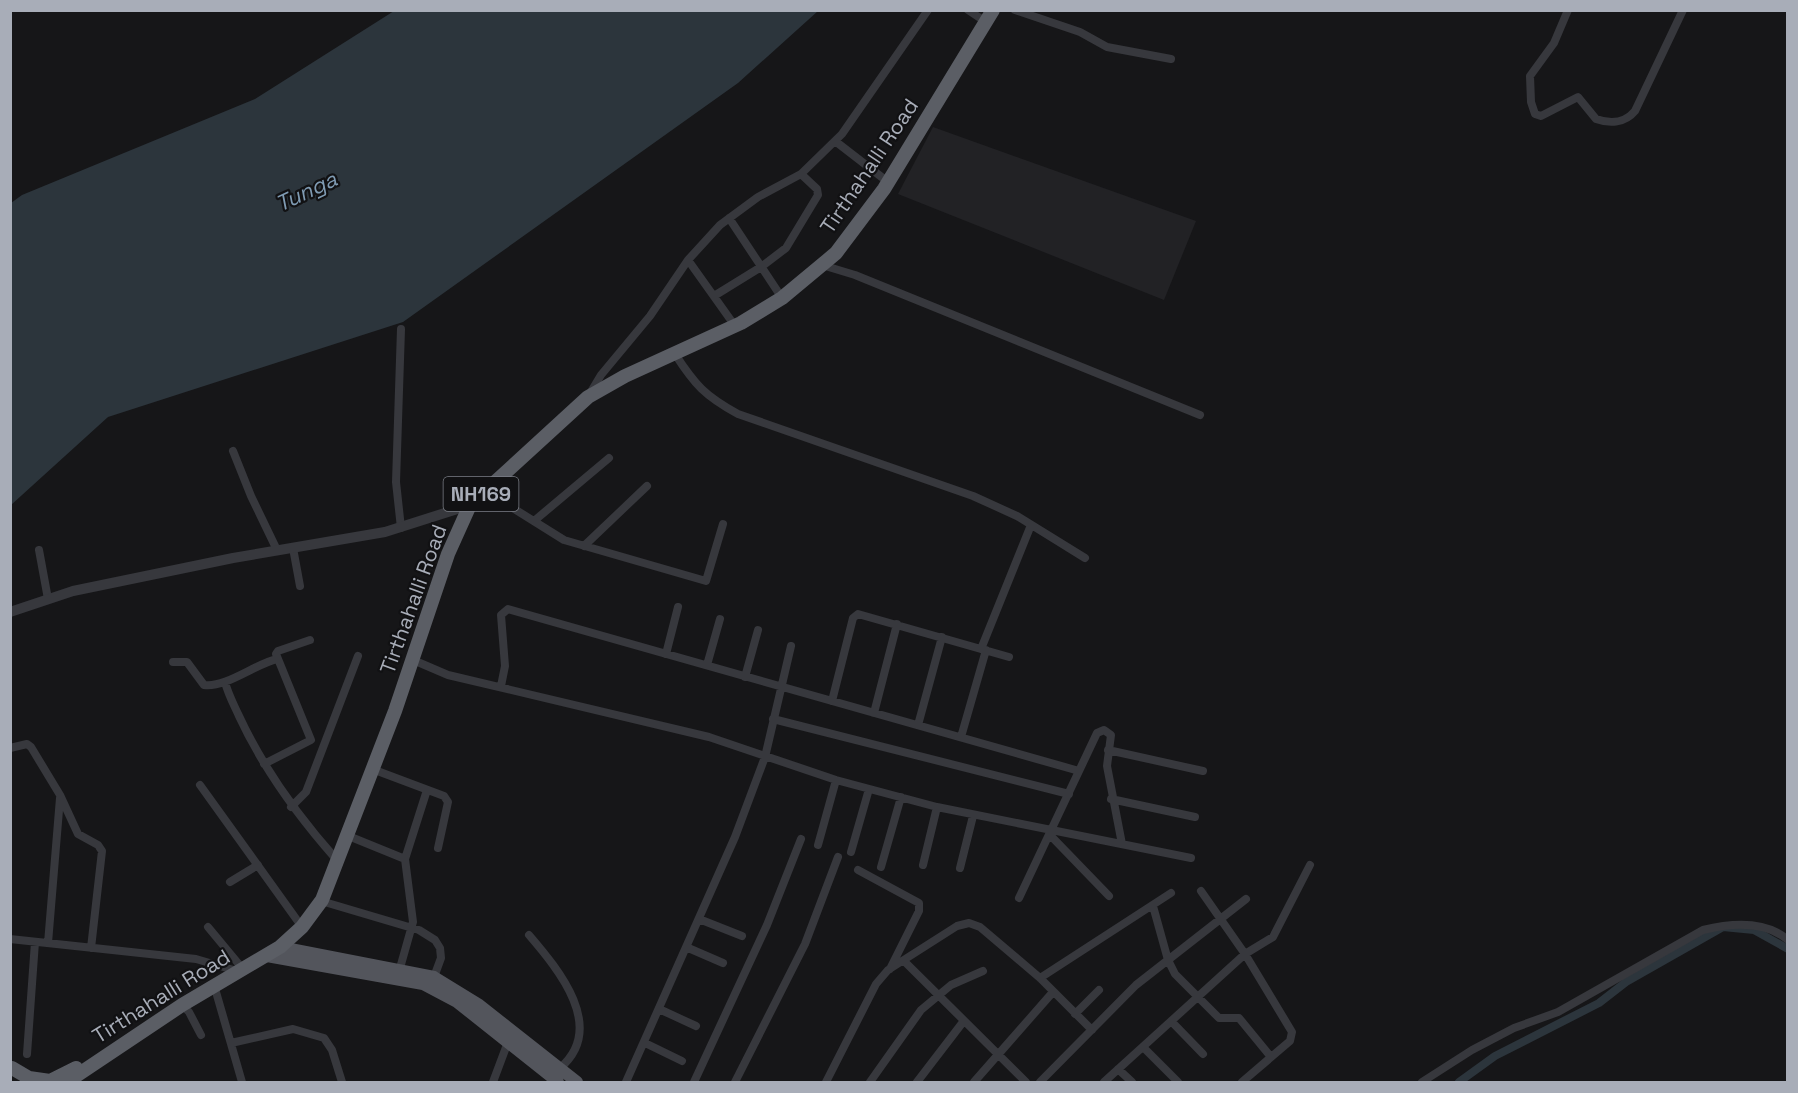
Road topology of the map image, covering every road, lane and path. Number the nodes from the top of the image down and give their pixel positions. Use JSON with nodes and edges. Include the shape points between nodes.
{"nodes":[{"id":1,"x":927,"y":10,"type":"edge"},
{"id":2,"x":968,"y":10,"type":"edge"},
{"id":3,"x":1015,"y":10,"type":"edge"},
{"id":4,"x":1568,"y":10,"type":"edge"},
{"id":5,"x":1683,"y":10,"type":"edge"},
{"id":6,"x":990,"y":16,"type":"edge"},
{"id":7,"x":1172,"y":59,"type":"dead end"},
{"id":8,"x":835,"y":141,"type":"junction"},
{"id":9,"x":801,"y":174,"type":"junction"},
{"id":10,"x":888,"y":182,"type":"junction"},
{"id":11,"x":729,"y":218,"type":"junction"},
{"id":12,"x":688,"y":260,"type":"junction"},
{"id":13,"x":822,"y":265,"type":"junction"},
{"id":14,"x":761,"y":267,"type":"junction"},
{"id":15,"x":714,"y":296,"type":"junction"},
{"id":16,"x":782,"y":298,"type":"junction"},
{"id":17,"x":735,"y":326,"type":"junction"},
{"id":18,"x":401,"y":329,"type":"dead end"},
{"id":19,"x":675,"y":354,"type":"junction"},
{"id":20,"x":588,"y":397,"type":"junction"},
{"id":21,"x":1200,"y":415,"type":"dead end"},
{"id":22,"x":233,"y":451,"type":"dead end"},
{"id":23,"x":609,"y":458,"type":"dead end"},
{"id":24,"x":647,"y":486,"type":"dead end"},
{"id":25,"x":484,"y":490,"type":"junction"},
{"id":26,"x":471,"y":505,"type":"junction"},
{"id":27,"x":534,"y":521,"type":"junction"},
{"id":28,"x":723,"y":524,"type":"dead end"},
{"id":29,"x":1031,"y":525,"type":"junction"},
{"id":30,"x":401,"y":528,"type":"junction"},
{"id":31,"x":584,"y":546,"type":"junction"},
{"id":32,"x":293,"y":548,"type":"junction"},
{"id":33,"x":39,"y":550,"type":"dead end"},
{"id":34,"x":277,"y":550,"type":"junction"},
{"id":35,"x":1085,"y":558,"type":"dead end"},
{"id":36,"x":300,"y":586,"type":"dead end"},
{"id":37,"x":48,"y":599,"type":"junction"},
{"id":38,"x":678,"y":607,"type":"dead end"},
{"id":39,"x":10,"y":612,"type":"edge"},
{"id":40,"x":720,"y":619,"type":"dead end"},
{"id":41,"x":897,"y":624,"type":"junction"},
{"id":42,"x":758,"y":630,"type":"dead end"},
{"id":43,"x":942,"y":637,"type":"junction"},
{"id":44,"x":310,"y":640,"type":"dead end"},
{"id":45,"x":791,"y":646,"type":"dead end"},
{"id":46,"x":983,"y":649,"type":"junction"},
{"id":47,"x":666,"y":654,"type":"junction"},
{"id":48,"x":357,"y":656,"type":"dead end"},
{"id":49,"x":1009,"y":657,"type":"dead end"},
{"id":50,"x":276,"y":659,"type":"junction"},
{"id":51,"x":414,"y":660,"type":"junction"},
{"id":52,"x":173,"y":662,"type":"dead end"},
{"id":53,"x":707,"y":665,"type":"junction"},
{"id":54,"x":745,"y":676,"type":"junction"},
{"id":55,"x":225,"y":682,"type":"junction"},
{"id":56,"x":501,"y":686,"type":"junction"},
{"id":57,"x":780,"y":686,"type":"junction"},
{"id":58,"x":832,"y":700,"type":"junction"},
{"id":59,"x":874,"y":712,"type":"junction"},
{"id":60,"x":773,"y":719,"type":"junction"},
{"id":61,"x":918,"y":725,"type":"junction"},
{"id":62,"x":961,"y":737,"type":"junction"},
{"id":63,"x":10,"y":747,"type":"edge"},
{"id":64,"x":1108,"y":750,"type":"junction"},
{"id":65,"x":765,"y":757,"type":"junction"},
{"id":66,"x":264,"y":764,"type":"junction"},
{"id":67,"x":372,"y":769,"type":"junction"},
{"id":68,"x":1080,"y":771,"type":"junction"},
{"id":69,"x":1203,"y":771,"type":"dead end"},
{"id":70,"x":836,"y":780,"type":"junction"},
{"id":71,"x":200,"y":785,"type":"dead end"},
{"id":72,"x":869,"y":789,"type":"junction"},
{"id":73,"x":427,"y":790,"type":"junction"},
{"id":74,"x":1069,"y":794,"type":"junction"},
{"id":75,"x":901,"y":797,"type":"junction"},
{"id":76,"x":60,"y":798,"type":"junction"},
{"id":77,"x":1111,"y":799,"type":"junction"},
{"id":78,"x":291,"y":807,"type":"junction"},
{"id":79,"x":937,"y":807,"type":"junction"},
{"id":80,"x":973,"y":816,"type":"junction"},
{"id":81,"x":1195,"y":817,"type":"dead end"},
{"id":82,"x":1051,"y":833,"type":"junction"},
{"id":83,"x":346,"y":835,"type":"junction"},
{"id":84,"x":801,"y":839,"type":"dead end"},
{"id":85,"x":1122,"y":844,"type":"junction"},
{"id":86,"x":818,"y":845,"type":"dead end"},
{"id":87,"x":438,"y":848,"type":"dead end"},
{"id":88,"x":851,"y":852,"type":"dead end"},
{"id":89,"x":838,"y":857,"type":"dead end"},
{"id":90,"x":1191,"y":858,"type":"dead end"},
{"id":91,"x":336,"y":859,"type":"junction"},
{"id":92,"x":405,"y":859,"type":"junction"},
{"id":93,"x":258,"y":865,"type":"junction"},
{"id":94,"x":923,"y":865,"type":"dead end"},
{"id":95,"x":1310,"y":865,"type":"dead end"},
{"id":96,"x":881,"y":867,"type":"dead end"},
{"id":97,"x":960,"y":868,"type":"dead end"},
{"id":98,"x":858,"y":870,"type":"dead end"},
{"id":99,"x":230,"y":882,"type":"dead end"},
{"id":100,"x":1201,"y":891,"type":"dead end"},
{"id":101,"x":1171,"y":892,"type":"dead end"},
{"id":102,"x":1109,"y":896,"type":"dead end"},
{"id":103,"x":1019,"y":898,"type":"dead end"},
{"id":104,"x":1246,"y":899,"type":"dead end"},
{"id":105,"x":321,"y":901,"type":"junction"},
{"id":106,"x":1153,"y":906,"type":"junction"},
{"id":107,"x":1220,"y":918,"type":"junction"},
{"id":108,"x":699,"y":919,"type":"junction"},
{"id":109,"x":208,"y":927,"type":"dead end"},
{"id":110,"x":302,"y":927,"type":"junction"},
{"id":111,"x":412,"y":928,"type":"junction"},
{"id":112,"x":529,"y":935,"type":"dead end"},
{"id":113,"x":742,"y":936,"type":"dead end"},
{"id":114,"x":10,"y":939,"type":"edge"},
{"id":115,"x":1788,"y":940,"type":"edge"},
{"id":116,"x":35,"y":942,"type":"junction"},
{"id":117,"x":48,"y":943,"type":"junction"},
{"id":118,"x":280,"y":947,"type":"junction"},
{"id":119,"x":686,"y":947,"type":"junction"},
{"id":120,"x":91,"y":948,"type":"junction"},
{"id":121,"x":1245,"y":954,"type":"junction"},
{"id":122,"x":267,"y":956,"type":"junction"},
{"id":123,"x":1168,"y":960,"type":"junction"},
{"id":124,"x":904,"y":962,"type":"junction"},
{"id":125,"x":723,"y":963,"type":"dead end"},
{"id":126,"x":400,"y":968,"type":"junction"},
{"id":127,"x":890,"y":969,"type":"junction"},
{"id":128,"x":240,"y":970,"type":"junction"},
{"id":129,"x":983,"y":971,"type":"dead end"},
{"id":130,"x":434,"y":977,"type":"junction"},
{"id":131,"x":1040,"y":978,"type":"junction"},
{"id":132,"x":214,"y":985,"type":"junction"},
{"id":133,"x":1099,"y":990,"type":"dead end"},
{"id":134,"x":1053,"y":992,"type":"junction"},
{"id":135,"x":1198,"y":995,"type":"junction"},
{"id":136,"x":936,"y":996,"type":"junction"},
{"id":137,"x":182,"y":1005,"type":"junction"},
{"id":138,"x":659,"y":1009,"type":"junction"},
{"id":139,"x":1075,"y":1014,"type":"junction"},
{"id":140,"x":1171,"y":1020,"type":"junction"},
{"id":141,"x":963,"y":1022,"type":"junction"},
{"id":142,"x":696,"y":1026,"type":"dead end"},
{"id":143,"x":1092,"y":1030,"type":"junction"},
{"id":144,"x":201,"y":1035,"type":"dead end"},
{"id":145,"x":508,"y":1042,"type":"junction"},
{"id":146,"x":231,"y":1043,"type":"junction"},
{"id":147,"x":645,"y":1043,"type":"junction"},
{"id":148,"x":1143,"y":1047,"type":"junction"},
{"id":149,"x":27,"y":1054,"type":"dead end"},
{"id":150,"x":1203,"y":1054,"type":"dead end"},
{"id":151,"x":997,"y":1055,"type":"junction"},
{"id":152,"x":1271,"y":1057,"type":"junction"},
{"id":153,"x":682,"y":1061,"type":"dead end"},
{"id":154,"x":93,"y":1063,"type":"junction"},
{"id":155,"x":11,"y":1067,"type":"edge"},
{"id":156,"x":560,"y":1068,"type":"junction"},
{"id":157,"x":1118,"y":1069,"type":"junction"},
{"id":158,"x":49,"y":1082,"type":"edge"},
{"id":159,"x":67,"y":1082,"type":"edge"},
{"id":160,"x":1243,"y":1082,"type":"edge"},
{"id":161,"x":18,"y":1083,"type":"edge"},
{"id":162,"x":242,"y":1083,"type":"edge"},
{"id":163,"x":342,"y":1083,"type":"edge"},
{"id":164,"x":494,"y":1083,"type":"edge"},
{"id":165,"x":558,"y":1083,"type":"edge"},
{"id":166,"x":577,"y":1083,"type":"edge"},
{"id":167,"x":626,"y":1083,"type":"edge"},
{"id":168,"x":694,"y":1083,"type":"edge"},
{"id":169,"x":735,"y":1083,"type":"edge"},
{"id":170,"x":826,"y":1083,"type":"edge"},
{"id":171,"x":870,"y":1083,"type":"edge"},
{"id":172,"x":917,"y":1083,"type":"edge"},
{"id":173,"x":974,"y":1083,"type":"edge"},
{"id":174,"x":1026,"y":1083,"type":"edge"},
{"id":175,"x":1040,"y":1083,"type":"edge"},
{"id":176,"x":1104,"y":1083,"type":"edge"},
{"id":177,"x":1132,"y":1083,"type":"edge"},
{"id":178,"x":1178,"y":1083,"type":"edge"},
{"id":179,"x":1422,"y":1083,"type":"edge"}],
"edges":[{"from":1,"to":8,"type":"street"},
{"from":2,"to":6,"type":"street"},
{"from":3,"to":7,"type":"street","via":[[1080,32],[1107,47]]},
{"from":4,"to":5,"type":"street","via":[[1554,44],[1530,76],[1535,114],[1540,116],[1578,97],[1596,119],[1611,122],[1623,120],[1635,111]]},
{"from":6,"to":10,"type":"highway","name":"Tirthahalli Road","number":"NH169"},
{"from":8,"to":9,"type":"street"},
{"from":8,"to":10,"type":"street"},
{"from":9,"to":11,"type":"street"},
{"from":9,"to":14,"type":"street","via":[[817,189],[816,200],[786,248]]},
{"from":10,"to":13,"type":"highway","name":"Tirthahalli Road","number":"NH169","via":[[836,253]]},
{"from":11,"to":12,"type":"street"},
{"from":11,"to":14,"type":"street"},
{"from":12,"to":15,"type":"street"},
{"from":12,"to":20,"type":"street"},
{"from":13,"to":16,"type":"highway","name":"Tirthahalli Road","number":"NH169"},
{"from":13,"to":21,"type":"street"},
{"from":14,"to":15,"type":"street"},
{"from":14,"to":16,"type":"street"},
{"from":15,"to":17,"type":"street"},
{"from":16,"to":17,"type":"highway","name":"Tirthahalli Road","number":"NH169"},
{"from":17,"to":19,"type":"highway","name":"Tirthahalli Road","number":"NH169"},
{"from":18,"to":30,"type":"street","via":[[396,482]]},
{"from":19,"to":20,"type":"highway","name":"Tirthahalli Road","number":"NH169"},
{"from":19,"to":29,"type":"street","via":[[694,383],[738,414],[973,496]]},
{"from":20,"to":25,"type":"highway","name":"Tirthahalli Road","number":"NH169"},
{"from":22,"to":34,"type":"street"},
{"from":23,"to":27,"type":"street"},
{"from":24,"to":31,"type":"street"},
{"from":25,"to":26,"type":"highway","name":"Tirthahalli Road","number":"NH169"},
{"from":25,"to":27,"type":"street"},
{"from":26,"to":30,"type":"street"},
{"from":26,"to":51,"type":"highway","name":"Tirthahalli Road","number":"NH169","via":[[448,554]]},
{"from":27,"to":31,"type":"street","via":[[557,536]]},
{"from":28,"to":31,"type":"street","via":[[706,581]]},
{"from":29,"to":35,"type":"street"},
{"from":29,"to":46,"type":"street"},
{"from":30,"to":32,"type":"street"},
{"from":32,"to":34,"type":"street"},
{"from":32,"to":36,"type":"street"},
{"from":33,"to":37,"type":"street"},
{"from":34,"to":37,"type":"street"},
{"from":37,"to":39,"type":"street"},
{"from":38,"to":47,"type":"street"},
{"from":40,"to":53,"type":"street"},
{"from":41,"to":43,"type":"street"},
{"from":41,"to":58,"type":"street","via":[[855,615]]},
{"from":41,"to":59,"type":"street"},
{"from":42,"to":54,"type":"street"},
{"from":43,"to":46,"type":"street"},
{"from":43,"to":61,"type":"street"},
{"from":44,"to":50,"type":"street","via":[[278,651]]},
{"from":45,"to":57,"type":"street"},
{"from":46,"to":49,"type":"street"},
{"from":46,"to":62,"type":"street"},
{"from":47,"to":53,"type":"street"},
{"from":47,"to":56,"type":"street","via":[[505,609],[501,615],[505,666]]},
{"from":48,"to":78,"type":"street","via":[[306,792]]},
{"from":50,"to":55,"type":"street"},
{"from":50,"to":66,"type":"street","via":[[311,740]]},
{"from":51,"to":56,"type":"street","via":[[448,675]]},
{"from":51,"to":67,"type":"highway","name":"Tirthahalli Road","number":"NH169"},
{"from":52,"to":55,"type":"street","via":[[188,662],[204,685]]},
{"from":53,"to":54,"type":"street"},
{"from":54,"to":57,"type":"street"},
{"from":55,"to":66,"type":"street"},
{"from":56,"to":65,"type":"street","via":[[709,737]]},
{"from":57,"to":58,"type":"street"},
{"from":57,"to":60,"type":"street"},
{"from":58,"to":59,"type":"street"},
{"from":59,"to":61,"type":"street"},
{"from":60,"to":65,"type":"street"},
{"from":60,"to":74,"type":"street"},
{"from":61,"to":62,"type":"street"},
{"from":62,"to":68,"type":"street"},
{"from":63,"to":76,"type":"street","via":[[31,747]]},
{"from":64,"to":68,"type":"street","via":[[1110,732],[1100,730]]},
{"from":64,"to":69,"type":"street"},
{"from":64,"to":77,"type":"street"},
{"from":65,"to":70,"type":"street"},
{"from":65,"to":108,"type":"street"},
{"from":66,"to":78,"type":"street"},
{"from":67,"to":73,"type":"street"},
{"from":67,"to":83,"type":"highway","name":"Tirthahalli Road","number":"NH169"},
{"from":68,"to":74,"type":"street"},
{"from":70,"to":72,"type":"street"},
{"from":70,"to":86,"type":"street"},
{"from":71,"to":93,"type":"street"},
{"from":72,"to":75,"type":"street"},
{"from":72,"to":88,"type":"street"},
{"from":73,"to":87,"type":"street","via":[[444,796],[448,802]]},
{"from":73,"to":92,"type":"street"},
{"from":74,"to":82,"type":"street"},
{"from":75,"to":79,"type":"street"},
{"from":75,"to":96,"type":"street"},
{"from":76,"to":117,"type":"street"},
{"from":76,"to":120,"type":"street","via":[[78,834],[102,851]]},
{"from":77,"to":81,"type":"street"},
{"from":77,"to":85,"type":"street"},
{"from":78,"to":91,"type":"street"},
{"from":79,"to":80,"type":"street"},
{"from":79,"to":94,"type":"street"},
{"from":80,"to":82,"type":"street"},
{"from":80,"to":97,"type":"street"},
{"from":82,"to":85,"type":"street"},
{"from":82,"to":102,"type":"street"},
{"from":82,"to":103,"type":"street"},
{"from":83,"to":91,"type":"highway","name":"Tirthahalli Road","number":"NH169"},
{"from":83,"to":92,"type":"street"},
{"from":84,"to":168,"type":"street","via":[[767,925]]},
{"from":85,"to":90,"type":"street"},
{"from":89,"to":169,"type":"street","via":[[805,944]]},
{"from":91,"to":105,"type":"highway","name":"Tirthahalli Road","number":"NH169"},
{"from":92,"to":111,"type":"street"},
{"from":93,"to":99,"type":"street"},
{"from":93,"to":110,"type":"street"},
{"from":95,"to":121,"type":"street","via":[[1273,936]]},
{"from":98,"to":127,"type":"street","via":[[919,903],[919,911]]},
{"from":100,"to":107,"type":"street"},
{"from":101,"to":106,"type":"street"},
{"from":104,"to":107,"type":"street"},
{"from":105,"to":110,"type":"highway","name":"Tirthahalli Road","number":"NH169"},
{"from":105,"to":111,"type":"street"},
{"from":106,"to":123,"type":"street"},
{"from":106,"to":131,"type":"street"},
{"from":107,"to":121,"type":"street"},
{"from":107,"to":123,"type":"street"},
{"from":108,"to":113,"type":"street"},
{"from":108,"to":119,"type":"street"},
{"from":109,"to":128,"type":"street"},
{"from":110,"to":118,"type":"highway","name":"Tirthahalli Road","number":"NH169"},
{"from":111,"to":126,"type":"street"},
{"from":111,"to":130,"type":"street","via":[[435,940],[440,948],[441,958]]},
{"from":112,"to":156,"type":"street","via":[[561,974],[577,1006],[580,1034],[573,1056]]},
{"from":114,"to":116,"type":"street"},
{"from":115,"to":179,"type":"street","via":[[1763,928],[1745,925],[1726,924],[1704,930],[1558,1012],[1472,1050]]},
{"from":116,"to":117,"type":"street"},
{"from":116,"to":149,"type":"street"},
{"from":117,"to":120,"type":"street"},
{"from":118,"to":122,"type":"highway","name":"Tirthahalli Road","number":"NH169"},
{"from":118,"to":126,"type":"main road"},
{"from":119,"to":125,"type":"street"},
{"from":119,"to":138,"type":"street"},
{"from":120,"to":128,"type":"street","via":[[196,959]]},
{"from":121,"to":135,"type":"street"},
{"from":121,"to":152,"type":"street","via":[[1292,1032],[1290,1041]]},
{"from":122,"to":128,"type":"highway","name":"Tirthahalli Road","number":"NH169"},
{"from":122,"to":145,"type":"main road","via":[[423,984],[457,1002]]},
{"from":123,"to":135,"type":"street","via":[[1185,986]]},
{"from":123,"to":143,"type":"street","via":[[1136,985]]},
{"from":124,"to":127,"type":"street"},
{"from":124,"to":131,"type":"street","via":[[957,926],[969,924],[980,927]]},
{"from":124,"to":136,"type":"street"},
{"from":126,"to":130,"type":"main road"},
{"from":127,"to":170,"type":"street","via":[[876,984]]},
{"from":128,"to":132,"type":"highway","name":"Tirthahalli Road","number":"NH169"},
{"from":129,"to":136,"type":"street"},
{"from":130,"to":156,"type":"main road","via":[[478,1004]]},
{"from":131,"to":134,"type":"street"},
{"from":132,"to":137,"type":"highway","name":"Tirthahalli Road","number":"NH169"},
{"from":132,"to":146,"type":"street"},
{"from":133,"to":139,"type":"street"},
{"from":134,"to":139,"type":"street"},
{"from":134,"to":151,"type":"street"},
{"from":135,"to":140,"type":"street"},
{"from":135,"to":152,"type":"street","via":[[1219,1018],[1239,1018]]},
{"from":136,"to":141,"type":"street"},
{"from":136,"to":171,"type":"street","via":[[921,1010]]},
{"from":137,"to":144,"type":"street"},
{"from":137,"to":154,"type":"highway","name":"Tirthahalli Road","number":"NH169"},
{"from":138,"to":142,"type":"street"},
{"from":138,"to":147,"type":"street"},
{"from":139,"to":143,"type":"street"},
{"from":140,"to":148,"type":"street"},
{"from":140,"to":150,"type":"street"},
{"from":141,"to":151,"type":"street"},
{"from":141,"to":172,"type":"street"},
{"from":143,"to":175,"type":"street"},
{"from":145,"to":164,"type":"street"},
{"from":145,"to":165,"type":"main road"},
{"from":146,"to":162,"type":"street"},
{"from":146,"to":163,"type":"street","via":[[293,1029],[324,1038]]},
{"from":147,"to":153,"type":"street"},
{"from":147,"to":167,"type":"street"},
{"from":148,"to":157,"type":"street"},
{"from":148,"to":178,"type":"street"},
{"from":151,"to":173,"type":"street"},
{"from":151,"to":174,"type":"street"},
{"from":152,"to":160,"type":"street"},
{"from":154,"to":158,"type":"highway","number":"NH169"},
{"from":154,"to":159,"type":"highway","name":"Tirthahalli Road","number":"NH169"},
{"from":155,"to":158,"type":"highway","via":[[29,1078]]},
{"from":155,"to":161,"type":"highway"},
{"from":156,"to":166,"type":"main road"},
{"from":157,"to":176,"type":"street"},
{"from":157,"to":177,"type":"street"}]}
